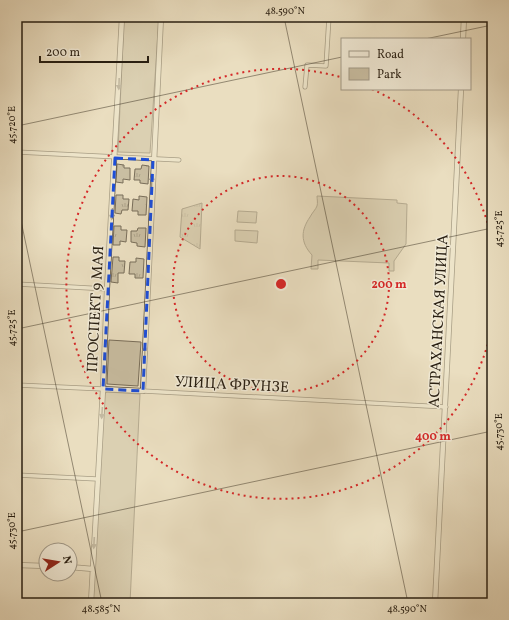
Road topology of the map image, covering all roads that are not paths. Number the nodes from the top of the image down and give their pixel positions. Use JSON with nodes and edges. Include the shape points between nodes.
{"nodes":[{"id":1,"x":122,"y":17,"type":"edge"},
{"id":2,"x":161,"y":17,"type":"edge"},
{"id":3,"x":329,"y":17,"type":"edge"},
{"id":4,"x":464,"y":17,"type":"edge"},
{"id":5,"x":463,"y":38,"type":"edge"},
{"id":6,"x":305,"y":87,"type":"dead end"},
{"id":7,"x":461,"y":90,"type":"edge"},
{"id":8,"x":17,"y":152,"type":"edge"},
{"id":9,"x":115,"y":158,"type":"junction"},
{"id":10,"x":154,"y":160,"type":"junction"},
{"id":11,"x":179,"y":160,"type":"dead end"},
{"id":12,"x":17,"y":284,"type":"edge"},
{"id":13,"x":107,"y":289,"type":"junction"},
{"id":14,"x":17,"y":385,"type":"edge"},
{"id":15,"x":103,"y":389,"type":"junction"},
{"id":16,"x":143,"y":391,"type":"junction"},
{"id":17,"x":446,"y":407,"type":"junction"},
{"id":18,"x":17,"y":475,"type":"edge"},
{"id":19,"x":97,"y":479,"type":"junction"},
{"id":20,"x":17,"y":565,"type":"edge"},
{"id":21,"x":38,"y":566,"type":"edge"},
{"id":22,"x":78,"y":568,"type":"edge"},
{"id":23,"x":93,"y":568,"type":"junction"},
{"id":24,"x":91,"y":603,"type":"edge"},
{"id":25,"x":435,"y":603,"type":"edge"}],
"edges":[{"from":1,"to":9,"type":"street","name":"ПРОСПЕКТ 9 МАЯ","one_way":true},
{"from":2,"to":10,"type":"street"},
{"from":3,"to":6,"type":"street","via":[[326,66],[307,65]]},
{"from":4,"to":5,"type":"street"},
{"from":7,"to":17,"type":"street","name":"АСТРАХАНСКАЯ УЛИЦА"},
{"from":8,"to":9,"type":"street"},
{"from":9,"to":10,"type":"street"},
{"from":9,"to":13,"type":"street","name":"ПРОСПЕКТ 9 МАЯ","one_way":true},
{"from":10,"to":11,"type":"street"},
{"from":16,"to":10,"type":"street","one_way":true},
{"from":12,"to":13,"type":"street"},
{"from":13,"to":15,"type":"street","name":"ПРОСПЕКТ 9 МАЯ"},
{"from":14,"to":15,"type":"street","name":"УЛИЦА ФРУНЗЕ"},
{"from":15,"to":16,"type":"street","name":"УЛИЦА ФРУНЗЕ"},
{"from":15,"to":19,"type":"street","name":"ПРОСПЕКТ 9 МАЯ","one_way":true},
{"from":16,"to":17,"type":"street","name":"УЛИЦА ФРУНЗЕ"},
{"from":17,"to":25,"type":"street","name":"АСТРАХАНСКАЯ УЛИЦА"},
{"from":18,"to":19,"type":"street"},
{"from":19,"to":23,"type":"street","name":"ПРОСПЕКТ 9 МАЯ","one_way":true},
{"from":20,"to":21,"type":"street"},
{"from":22,"to":23,"type":"street"},
{"from":23,"to":24,"type":"street","name":"ПРОСПЕКТ 9 МАЯ"}]}
